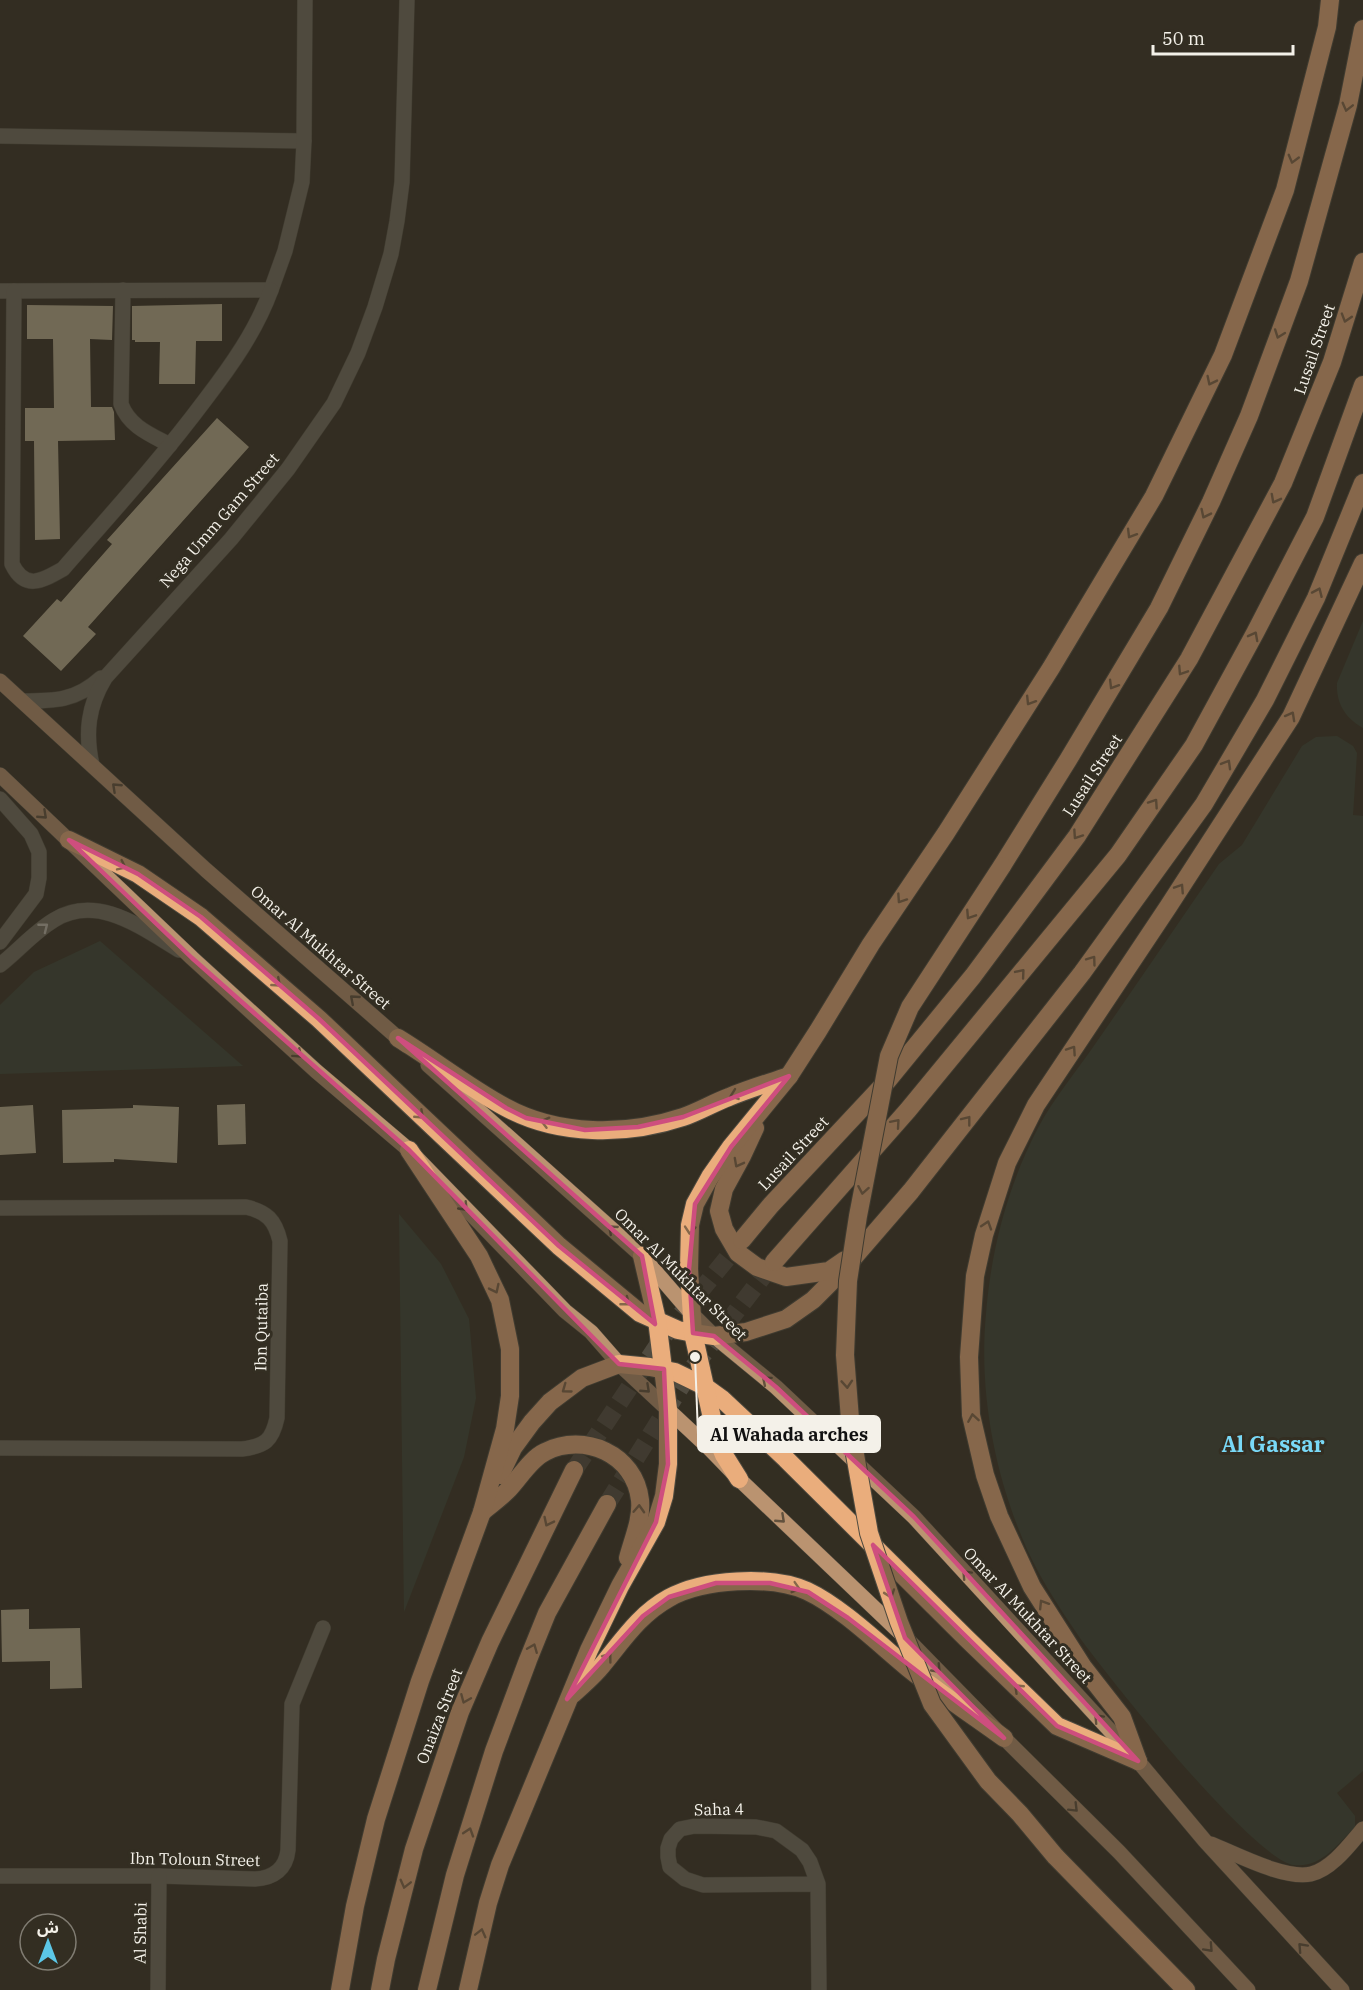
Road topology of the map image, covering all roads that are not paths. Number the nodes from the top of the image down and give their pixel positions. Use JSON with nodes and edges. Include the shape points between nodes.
{"nodes":[{"id":1,"x":305,"y":0,"type":"edge"},
{"id":2,"x":408,"y":0,"type":"edge"},
{"id":3,"x":1330,"y":0,"type":"edge"},
{"id":4,"x":1363,"y":29,"type":"edge"},
{"id":5,"x":0,"y":136,"type":"edge"},
{"id":6,"x":304,"y":141,"type":"junction"},
{"id":7,"x":1363,"y":262,"type":"edge"},
{"id":8,"x":123,"y":290,"type":"junction"},
{"id":9,"x":271,"y":290,"type":"junction"},
{"id":10,"x":7,"y":291,"type":"edge"},
{"id":11,"x":1363,"y":385,"type":"edge"},
{"id":12,"x":170,"y":445,"type":"junction"},
{"id":13,"x":1363,"y":483,"type":"edge"},
{"id":14,"x":1363,"y":563,"type":"edge"},
{"id":15,"x":112,"y":668,"type":"junction"},
{"id":16,"x":0,"y":681,"type":"edge"},
{"id":17,"x":22,"y":700,"type":"junction"},
{"id":18,"x":92,"y":765,"type":"junction"},
{"id":19,"x":0,"y":775,"type":"edge"},
{"id":20,"x":0,"y":799,"type":"edge"},
{"id":21,"x":69,"y":840,"type":"junction"},
{"id":22,"x":0,"y":942,"type":"edge"},
{"id":23,"x":192,"y":958,"type":"junction"},
{"id":24,"x":0,"y":965,"type":"edge"},
{"id":25,"x":398,"y":1038,"type":"junction"},
{"id":26,"x":789,"y":1076,"type":"junction"},
{"id":27,"x":763,"y":1110,"type":"junction"},
{"id":28,"x":409,"y":1150,"type":"junction"},
{"id":29,"x":0,"y":1208,"type":"edge"},
{"id":30,"x":742,"y":1240,"type":"tunnel mouth"},
{"id":31,"x":864,"y":1246,"type":"junction"},
{"id":32,"x":642,"y":1256,"type":"junction"},
{"id":33,"x":774,"y":1262,"type":"tunnel mouth"},
{"id":34,"x":692,"y":1314,"type":"junction"},
{"id":35,"x":657,"y":1320,"type":"junction"},
{"id":36,"x":693,"y":1333,"type":"junction"},
{"id":37,"x":714,"y":1336,"type":"junction"},
{"id":38,"x":619,"y":1364,"type":"junction"},
{"id":39,"x":664,"y":1369,"type":"junction"},
{"id":40,"x":704,"y":1386,"type":"junction"},
{"id":41,"x":668,"y":1409,"type":"junction"},
{"id":42,"x":0,"y":1448,"type":"edge"},
{"id":43,"x":574,"y":1470,"type":"tunnel mouth"},
{"id":44,"x":739,"y":1479,"type":"junction"},
{"id":45,"x":607,"y":1504,"type":"tunnel mouth"},
{"id":46,"x":482,"y":1512,"type":"junction"},
{"id":47,"x":620,"y":1586,"type":"junction"},
{"id":48,"x":323,"y":1628,"type":"dead end"},
{"id":49,"x":567,"y":1699,"type":"junction"},
{"id":50,"x":1004,"y":1738,"type":"junction"},
{"id":51,"x":1138,"y":1761,"type":"junction"},
{"id":52,"x":1363,"y":1829,"type":"edge"},
{"id":53,"x":1205,"y":1841,"type":"junction"},
{"id":54,"x":0,"y":1876,"type":"edge"},
{"id":55,"x":159,"y":1876,"type":"junction"},
{"id":56,"x":818,"y":1884,"type":"junction"},
{"id":57,"x":158,"y":1990,"type":"edge"},
{"id":58,"x":340,"y":1990,"type":"edge"},
{"id":59,"x":380,"y":1990,"type":"edge"},
{"id":60,"x":427,"y":1990,"type":"edge"},
{"id":61,"x":468,"y":1990,"type":"edge"},
{"id":62,"x":819,"y":1990,"type":"edge"},
{"id":63,"x":1186,"y":1990,"type":"edge"},
{"id":64,"x":1248,"y":1990,"type":"edge"},
{"id":65,"x":1342,"y":1990,"type":"edge"}],
"edges":[{"from":1,"to":6,"type":"street"},
{"from":2,"to":15,"type":"street","name":"Nega Umm Gam Street","via":[[402,182],[397,221],[391,254],[358,353],[334,403],[288,469],[231,539]]},
{"from":3,"to":26,"type":"highway","one_way":true,"via":[[1327,27],[1285,190],[1223,355],[1154,496],[1051,668]]},
{"from":4,"to":63,"type":"highway","one_way":true,"bridge":true,"via":[[1348,105],[1299,281],[1249,416],[1211,502],[1159,608],[1002,866],[910,1007],[889,1056],[848,1281],[845,1355],[851,1432],[869,1533],[932,1704],[988,1781]]},
{"from":5,"to":6,"type":"street"},
{"from":6,"to":9,"type":"street","via":[[302,182]]},
{"from":7,"to":30,"type":"highway","name":"Lusail Street","one_way":true,"via":[[1332,363],[1283,483],[1189,659],[1077,836],[973,976],[888,1080]]},
{"from":8,"to":9,"type":"street"},
{"from":8,"to":10,"type":"street"},
{"from":8,"to":12,"type":"street","via":[[121,404],[129,420]]},
{"from":9,"to":12,"type":"street","via":[[262,314],[232,364]]},
{"from":10,"to":12,"type":"street","via":[[12,564],[18,576],[27,581],[43,581],[63,569]]},
{"from":33,"to":11,"type":"highway","one_way":true,"via":[[908,1110],[1118,855],[1194,745],[1315,517]]},
{"from":31,"to":13,"type":"highway","one_way":true,"via":[[1082,974],[1204,804],[1265,700],[1311,608]]},
{"from":51,"to":14,"type":"highway","one_way":true,"via":[[1122,1717],[1083,1667],[1032,1587],[999,1516],[971,1415],[969,1357],[975,1276],[1007,1162],[1036,1105],[1291,717]]},
{"from":15,"to":17,"type":"street","name":"Nega Umm Gam Street","via":[[87,691],[65,699]]},
{"from":15,"to":18,"type":"street","name":"Nega Umm Gam Street","via":[[90,710],[87,743]]},
{"from":16,"to":17,"type":"main road","name":"Omar Al Mukhtar Street"},
{"from":17,"to":18,"type":"main road","name":"Omar Al Mukhtar Street"},
{"from":25,"to":18,"type":"main road","name":"Omar Al Mukhtar Street","one_way":true},
{"from":19,"to":21,"type":"main road","one_way":true},
{"from":20,"to":22,"type":"street","via":[[31,834],[39,852],[36,894]]},
{"from":21,"to":23,"type":"main road"},
{"from":21,"to":35,"type":"highway","one_way":true,"via":[[138,874],[201,917],[319,1019],[559,1246],[640,1313]]},
{"from":24,"to":23,"type":"street","one_way":true,"via":[[55,919],[80,910],[126,918]]},
{"from":23,"to":28,"type":"main road","one_way":true},
{"from":26,"to":25,"type":"highway","one_way":true,"via":[[683,1117],[638,1127],[585,1130],[526,1118]]},
{"from":32,"to":25,"type":"main road","name":"Omar Al Mukhtar Street","one_way":true},
{"from":26,"to":27,"type":"highway"},
{"from":27,"to":31,"type":"highway","one_way":true,"via":[[724,1189],[719,1211],[738,1253],[757,1267],[786,1277],[829,1271]]},
{"from":27,"to":34,"type":"highway","one_way":true,"via":[[731,1147],[695,1204],[690,1224]]},
{"from":28,"to":38,"type":"main road","one_way":true},
{"from":28,"to":46,"type":"highway","one_way":true,"via":[[479,1256],[500,1300],[507,1326],[510,1396]]},
{"from":29,"to":42,"type":"street","name":"Ibn Qutaiba","via":[[246,1207],[268,1216],[277,1227],[280,1241],[277,1418],[267,1442],[242,1449]]},
{"from":31,"to":37,"type":"highway","via":[[813,1300],[786,1319],[746,1332]]},
{"from":32,"to":34,"type":"main road","name":"Omar Al Mukhtar Street"},
{"from":32,"to":35,"type":"highway"},
{"from":34,"to":36,"type":"highway"},
{"from":34,"to":37,"type":"main road","name":"Omar Al Mukhtar Street"},
{"from":35,"to":36,"type":"highway"},
{"from":35,"to":39,"type":"highway"},
{"from":36,"to":37,"type":"highway"},
{"from":36,"to":40,"type":"highway"},
{"from":51,"to":37,"type":"main road","name":"Omar Al Mukhtar Street","one_way":true,"via":[[914,1517],[776,1387]]},
{"from":38,"to":39,"type":"highway"},
{"from":38,"to":41,"type":"main road","one_way":true},
{"from":38,"to":46,"type":"highway","one_way":true,"via":[[582,1378],[550,1402],[513,1448]]},
{"from":39,"to":40,"type":"highway"},
{"from":39,"to":41,"type":"highway"},
{"from":40,"to":44,"type":"highway","via":[[716,1436]]},
{"from":51,"to":40,"type":"highway","one_way":true,"via":[[1058,1726],[786,1459]]},
{"from":41,"to":44,"type":"main road"},
{"from":41,"to":47,"type":"highway","via":[[664,1496],[656,1522]]},
{"from":43,"to":59,"type":"highway","name":"Onaiza Street","one_way":true,"via":[[460,1712],[414,1849]]},
{"from":44,"to":50,"type":"main road","one_way":true},
{"from":60,"to":45,"type":"highway","one_way":true,"via":[[455,1875],[494,1751],[547,1613]]},
{"from":47,"to":46,"type":"highway","one_way":true,"via":[[637,1525],[640,1497],[630,1473],[611,1453],[596,1446],[561,1445],[543,1453]]},
{"from":46,"to":58,"type":"highway","via":[[420,1681],[376,1819]]},
{"from":47,"to":49,"type":"highway"},
{"from":48,"to":55,"type":"street","name":"Ibn Toloun Street","via":[[292,1704],[288,1850],[284,1864],[264,1879]]},
{"from":49,"to":50,"type":"highway","one_way":true,"via":[[643,1616],[669,1597],[716,1583],[770,1583],[808,1592],[838,1611]]},
{"from":61,"to":49,"type":"highway","one_way":true,"via":[[500,1865]]},
{"from":50,"to":64,"type":"main road","one_way":true,"via":[[1119,1852]]},
{"from":51,"to":53,"type":"main road","name":"Omar Al Mukhtar Street"},
{"from":52,"to":53,"type":"main road","via":[[1326,1866],[1312,1874],[1293,1875],[1270,1868]]},
{"from":65,"to":53,"type":"main road","name":"Omar Al Mukhtar Street","one_way":true},
{"from":54,"to":55,"type":"street","name":"Ibn Toloun Street"},
{"from":55,"to":57,"type":"street","name":"Al Shabi"},
{"from":56,"to":56,"type":"street","name":"Saha 4","via":[[802,1850],[776,1831],[695,1826],[680,1829],[671,1839],[670,1867],[685,1879],[703,1885]]},
{"from":56,"to":62,"type":"street","name":"Saha 4"}]}
